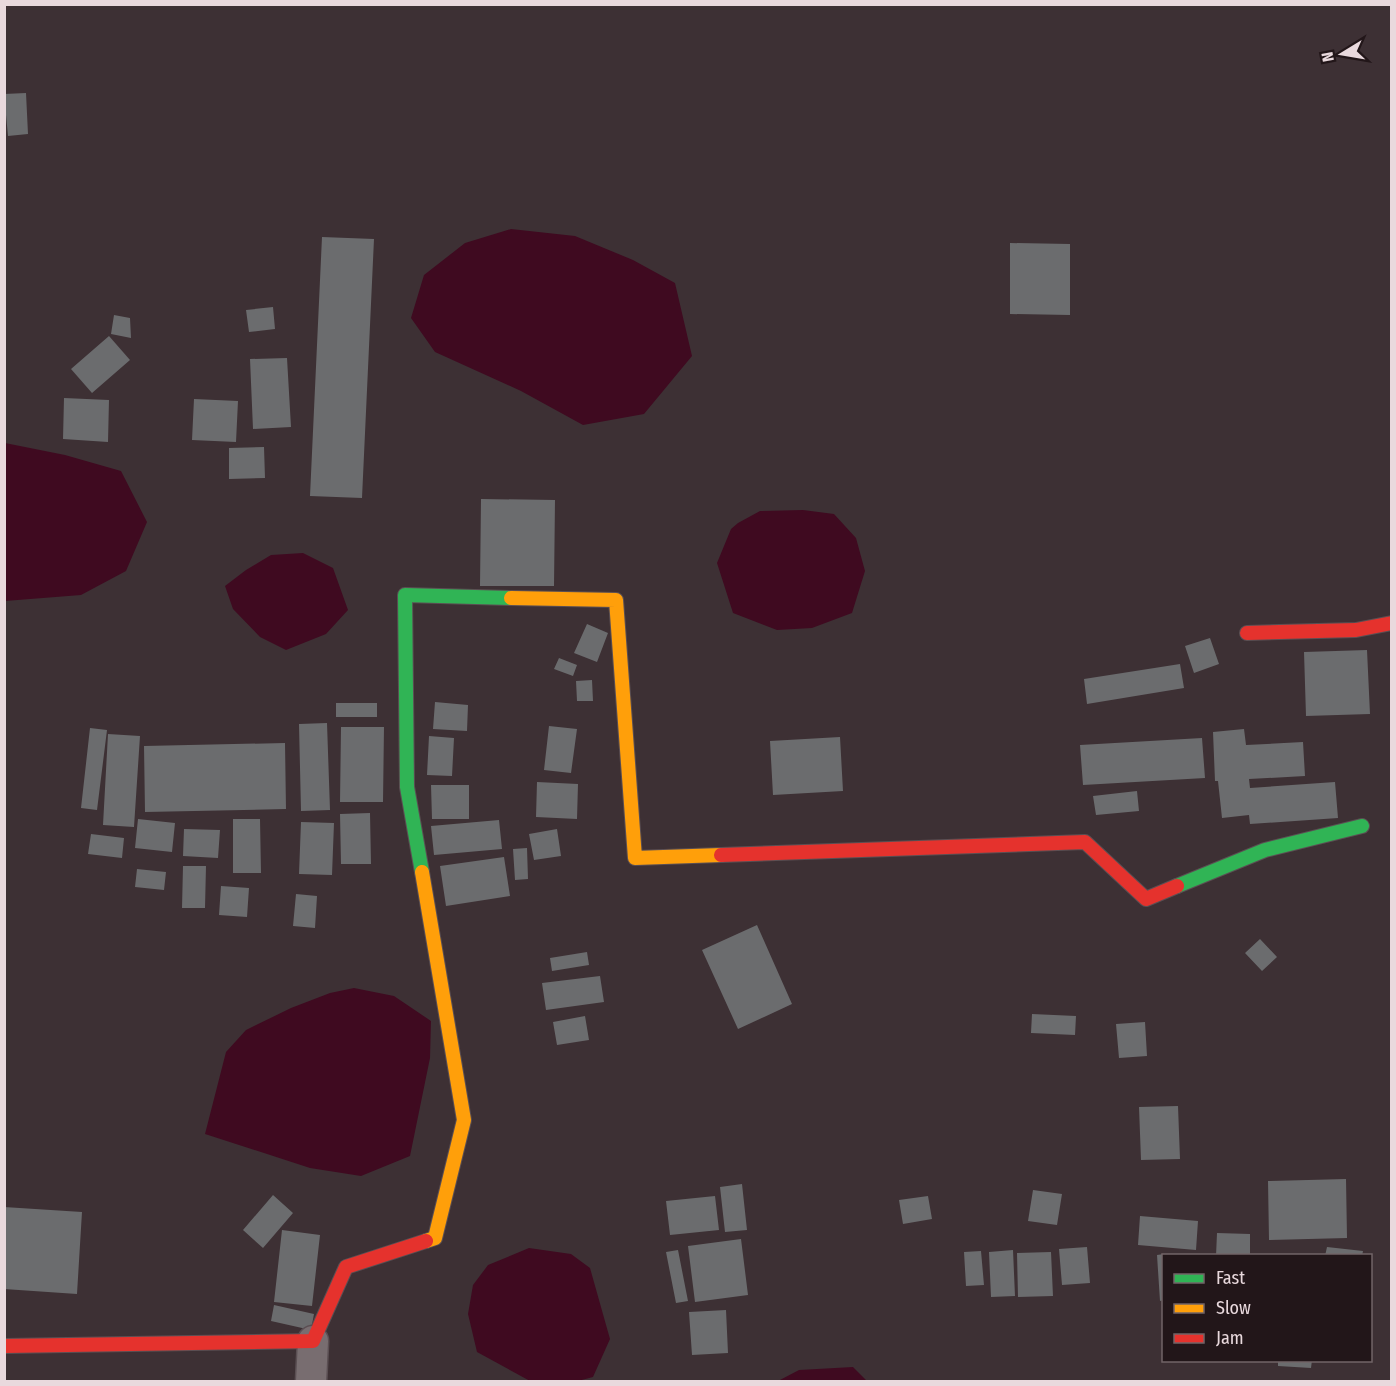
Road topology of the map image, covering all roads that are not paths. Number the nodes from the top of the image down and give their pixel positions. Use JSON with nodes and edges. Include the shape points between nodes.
{"nodes":[{"id":1,"x":1392,"y":623,"type":"edge"},
{"id":2,"x":1246,"y":633,"type":"dead end"},
{"id":3,"x":1362,"y":826,"type":"dead end"},
{"id":4,"x":313,"y":1341,"type":"junction"},
{"id":5,"x":4,"y":1346,"type":"edge"},
{"id":6,"x":311,"y":1382,"type":"edge"}],
"edges":[{"from":1,"to":2,"type":"street","via":[[1356,630]]},
{"from":3,"to":4,"type":"street","via":[[1265,850],[1146,898],[1084,842],[635,858],[616,600],[405,595],[407,787],[464,1120],[435,1238],[346,1267]]},
{"from":4,"to":5,"type":"street"},
{"from":4,"to":6,"type":"street"}]}
